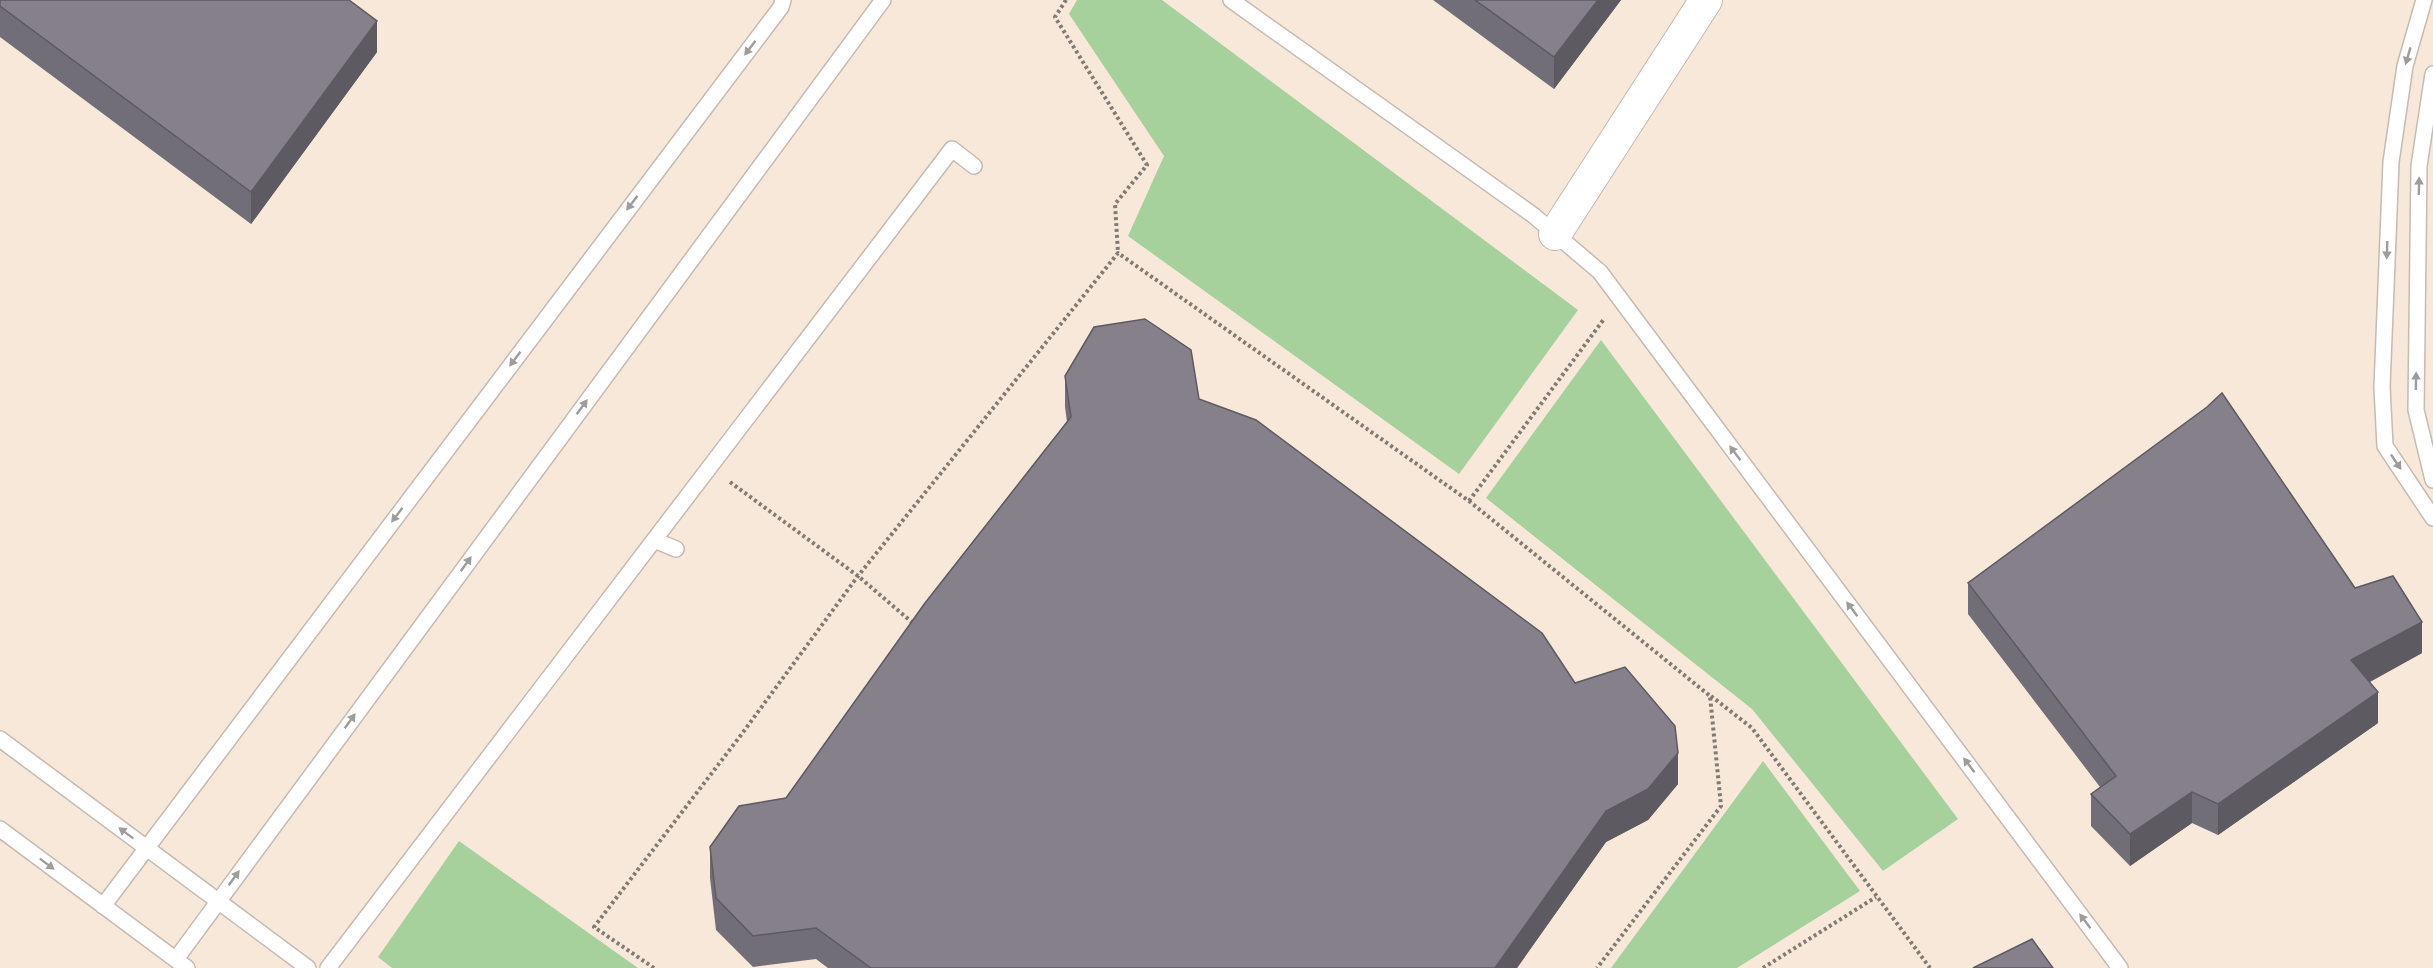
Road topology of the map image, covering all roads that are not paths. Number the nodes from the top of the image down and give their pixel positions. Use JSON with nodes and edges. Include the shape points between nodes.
{"nodes":[{"id":1,"x":783,"y":0,"type":"edge"},
{"id":2,"x":883,"y":0,"type":"edge"},
{"id":3,"x":1231,"y":0,"type":"edge"},
{"id":4,"x":1706,"y":0,"type":"edge"},
{"id":5,"x":2424,"y":0,"type":"edge"},
{"id":6,"x":2433,"y":74,"type":"edge"},
{"id":7,"x":974,"y":166,"type":"dead end"},
{"id":8,"x":1555,"y":234,"type":"junction"},
{"id":9,"x":2433,"y":480,"type":"edge"},
{"id":10,"x":2433,"y":518,"type":"edge"},
{"id":11,"x":654,"y":540,"type":"junction"},
{"id":12,"x":676,"y":549,"type":"dead end"},
{"id":13,"x":0,"y":739,"type":"edge"},
{"id":14,"x":0,"y":829,"type":"edge"},
{"id":15,"x":146,"y":847,"type":"junction"},
{"id":16,"x":217,"y":900,"type":"junction"},
{"id":17,"x":103,"y":906,"type":"junction"},
{"id":18,"x":182,"y":964,"type":"edge"},
{"id":19,"x":308,"y":968,"type":"edge"},
{"id":20,"x":328,"y":968,"type":"edge"},
{"id":21,"x":2120,"y":968,"type":"edge"}],
"edges":[{"from":1,"to":15,"type":"lane","one_way":true},
{"from":16,"to":2,"type":"lane","one_way":true},
{"from":3,"to":8,"type":"lane"},
{"from":4,"to":8,"type":"street"},
{"from":5,"to":10,"type":"lane","one_way":true,"via":[[2405,66],[2391,162],[2382,387],[2385,446]]},
{"from":9,"to":6,"type":"lane","one_way":true,"via":[[2416,410],[2419,166]]},
{"from":7,"to":11,"type":"lane","via":[[952,149]]},
{"from":21,"to":8,"type":"lane","one_way":true,"via":[[1600,272]]},
{"from":11,"to":12,"type":"lane"},
{"from":11,"to":20,"type":"lane"},
{"from":15,"to":13,"type":"lane","one_way":true},
{"from":14,"to":17,"type":"lane","one_way":true},
{"from":15,"to":16,"type":"lane"},
{"from":15,"to":17,"type":"lane"},
{"from":16,"to":18,"type":"lane"},
{"from":16,"to":19,"type":"lane"},
{"from":17,"to":18,"type":"lane"}]}
